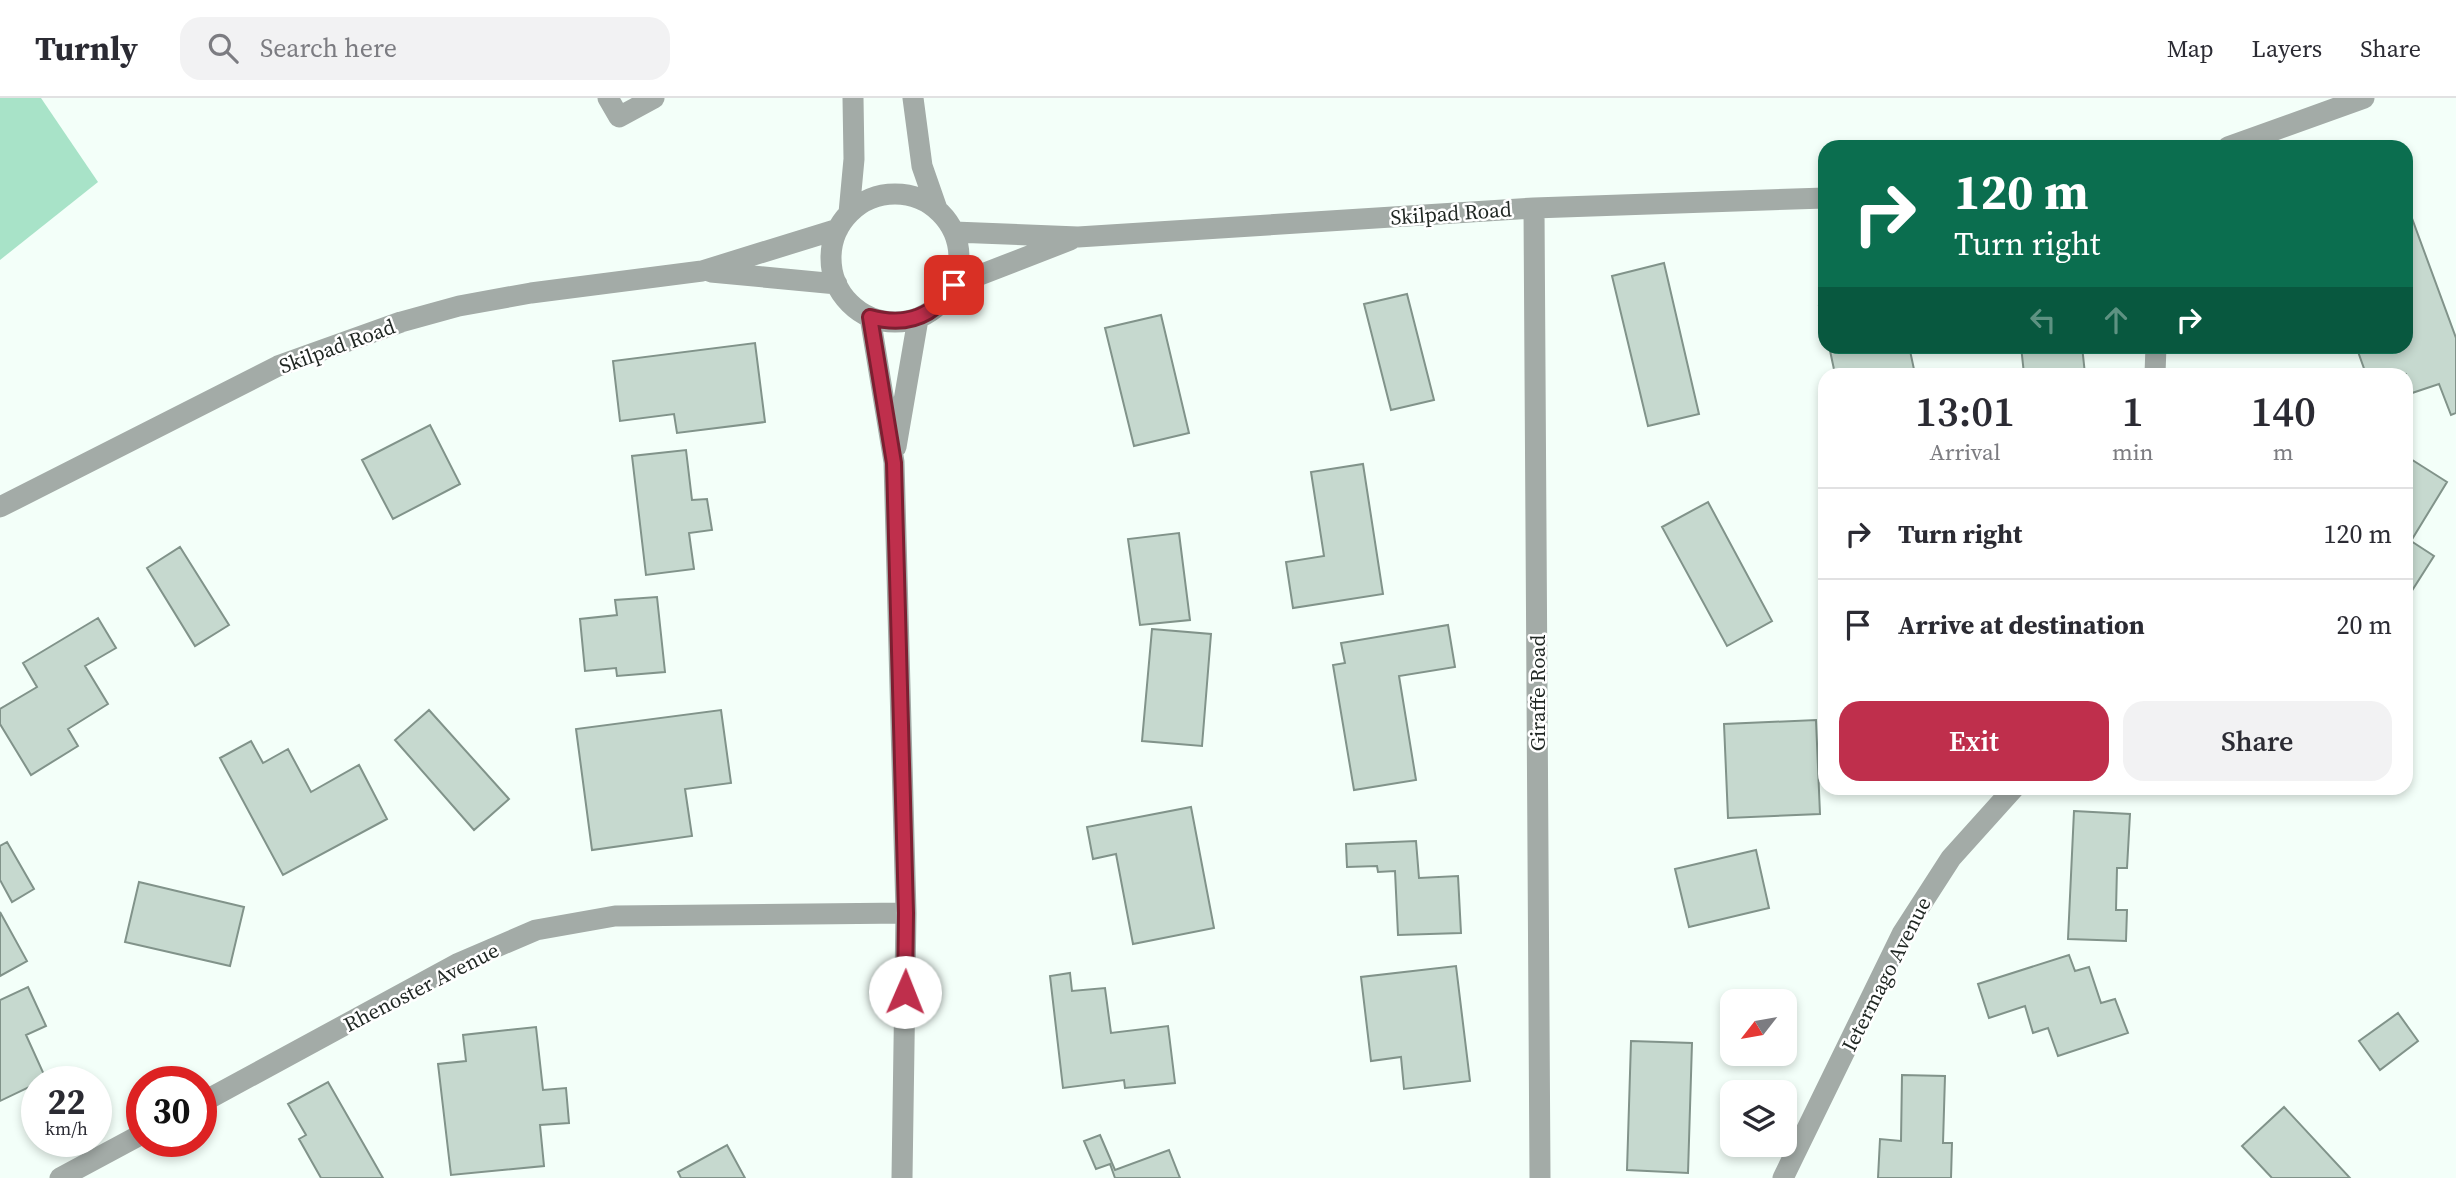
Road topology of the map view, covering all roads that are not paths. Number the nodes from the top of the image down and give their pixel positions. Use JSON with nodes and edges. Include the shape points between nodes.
{"nodes":[{"id":1,"x":608,"y":98,"type":"edge"},
{"id":2,"x":654,"y":98,"type":"edge"},
{"id":3,"x":853,"y":98,"type":"edge"},
{"id":4,"x":913,"y":98,"type":"edge"},
{"id":5,"x":2364,"y":98,"type":"edge"},
{"id":6,"x":2247,"y":140,"type":"edge"},
{"id":7,"x":1818,"y":198,"type":"edge"},
{"id":8,"x":1534,"y":208,"type":"junction"},
{"id":9,"x":937,"y":209,"type":"junction"},
{"id":10,"x":844,"y":221,"type":"junction"},
{"id":11,"x":954,"y":232,"type":"junction"},
{"id":12,"x":1078,"y":237,"type":"junction"},
{"id":13,"x":702,"y":271,"type":"junction"},
{"id":14,"x":837,"y":285,"type":"junction"},
{"id":15,"x":954,"y":285,"type":"junction"},
{"id":16,"x":870,"y":317,"type":"junction"},
{"id":17,"x":918,"y":319,"type":"junction"},
{"id":18,"x":894,"y":463,"type":"junction"},
{"id":19,"x":0,"y":507,"type":"edge"},
{"id":20,"x":2008,"y":795,"type":"edge"},
{"id":21,"x":906,"y":913,"type":"junction"},
{"id":22,"x":217,"y":1094,"type":"edge"},
{"id":23,"x":126,"y":1143,"type":"edge"},
{"id":24,"x":60,"y":1178,"type":"edge"},
{"id":25,"x":902,"y":1178,"type":"edge"},
{"id":26,"x":1540,"y":1178,"type":"edge"},
{"id":27,"x":1783,"y":1178,"type":"edge"}],
"edges":[{"from":1,"to":2,"type":"street","via":[[620,117]]},
{"from":3,"to":10,"type":"street","via":[[854,159]]},
{"from":4,"to":9,"type":"street","via":[[922,166]]},
{"from":5,"to":6,"type":"street"},
{"from":7,"to":8,"type":"street","name":"Skilpad Road"},
{"from":8,"to":12,"type":"street","name":"Skilpad Road"},
{"from":8,"to":26,"type":"street","name":"Giraffe Road"},
{"from":9,"to":10,"type":"street","via":[[921,199],[883,195],[865,201]]},
{"from":9,"to":11,"type":"street"},
{"from":10,"to":13,"type":"street","name":"Skilpad Road"},
{"from":10,"to":14,"type":"street","via":[[832,247]]},
{"from":11,"to":12,"type":"street","name":"Skilpad Road"},
{"from":11,"to":15,"type":"street","via":[[959,258]]},
{"from":12,"to":15,"type":"street","name":"Skilpad Road"},
{"from":13,"to":14,"type":"street","name":"Skilpad Road"},
{"from":13,"to":19,"type":"street","name":"Skilpad Road","via":[[483,301],[361,335],[278,366]]},
{"from":14,"to":16,"type":"street","via":[[856,309]]},
{"from":15,"to":17,"type":"street","via":[[945,300]]},
{"from":16,"to":17,"type":"street","via":[[902,323]]},
{"from":16,"to":18,"type":"street"},
{"from":17,"to":18,"type":"street"},
{"from":18,"to":21,"type":"street"},
{"from":20,"to":27,"type":"street","name":"Ietermago Avenue","via":[[1951,858],[1902,934]]},
{"from":21,"to":22,"type":"street","name":"Rhenoster Avenue","via":[[615,916],[536,930],[457,964]]},
{"from":21,"to":25,"type":"street"},
{"from":23,"to":24,"type":"street"}]}
